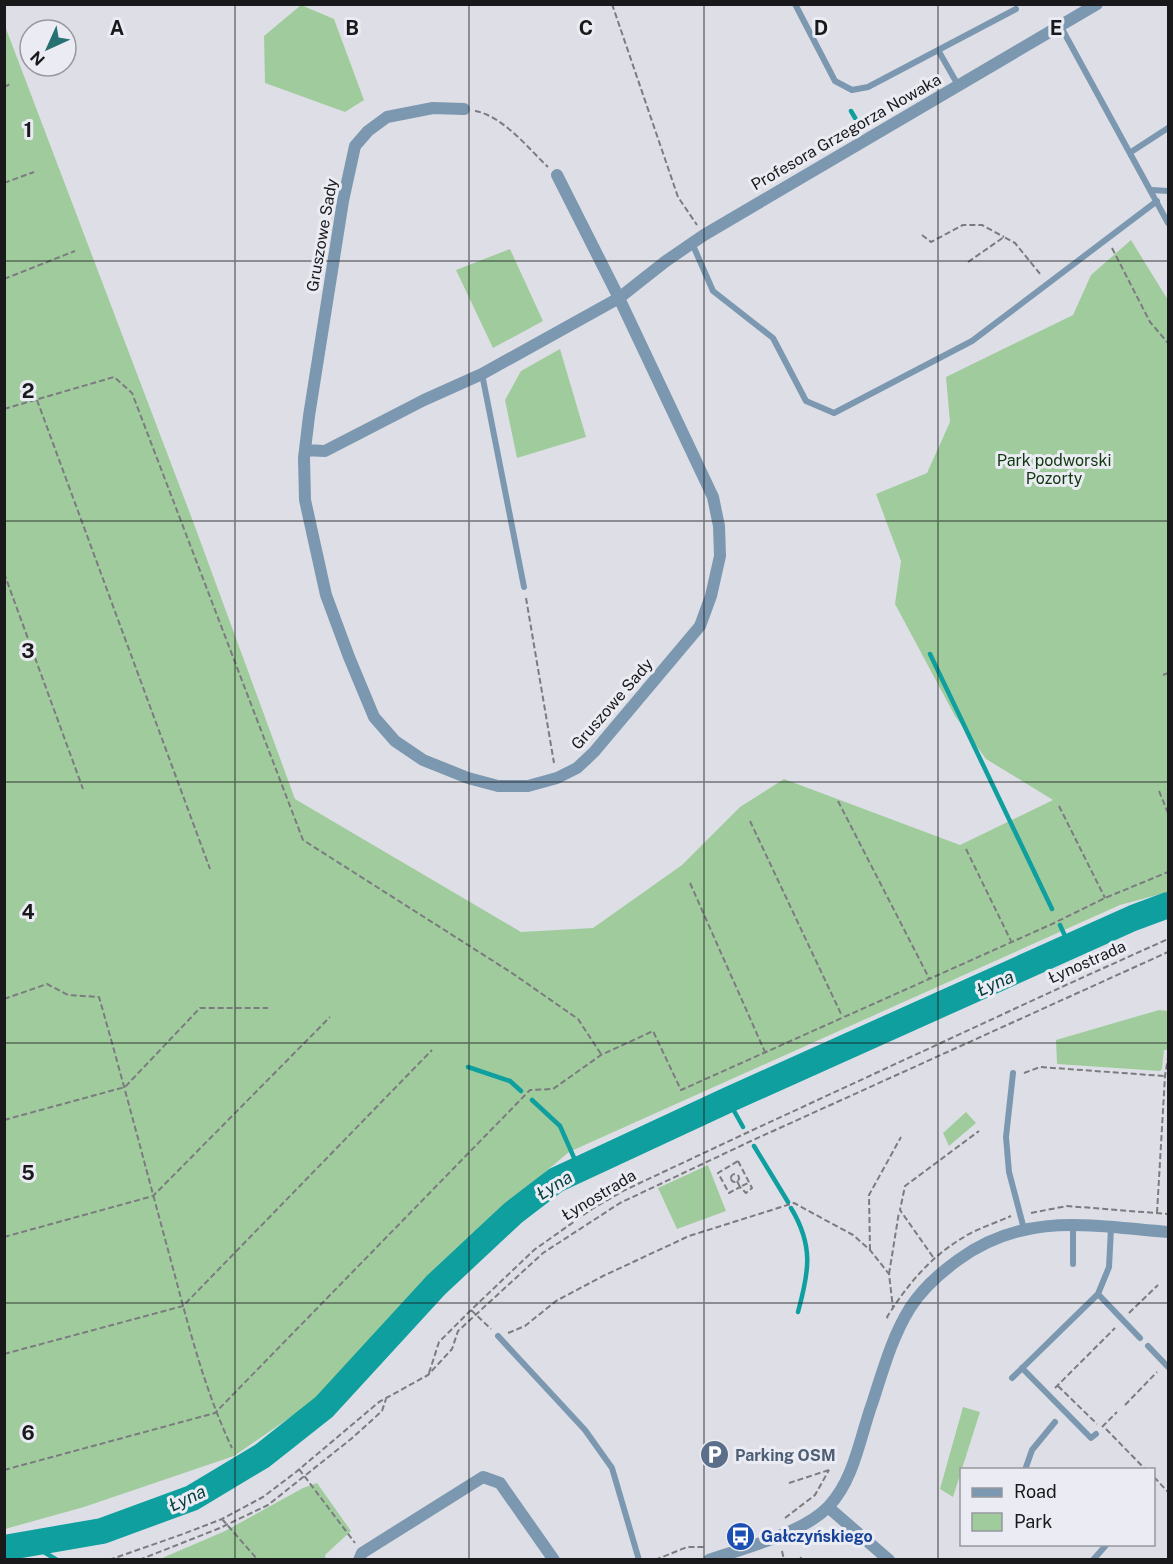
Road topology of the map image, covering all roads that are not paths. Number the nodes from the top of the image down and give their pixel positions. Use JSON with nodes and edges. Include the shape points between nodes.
{"nodes":[{"id":1,"x":795,"y":4,"type":"edge"},
{"id":2,"x":1097,"y":4,"type":"edge"},
{"id":3,"x":1016,"y":9,"type":"dead end"},
{"id":4,"x":1060,"y":27,"type":"junction"},
{"id":5,"x":938,"y":50,"type":"junction"},
{"id":6,"x":958,"y":85,"type":"junction"},
{"id":7,"x":464,"y":109,"type":"road end"},
{"id":8,"x":1168,"y":128,"type":"edge"},
{"id":9,"x":1131,"y":152,"type":"junction"},
{"id":10,"x":557,"y":175,"type":"road end"},
{"id":11,"x":1152,"y":190,"type":"junction"},
{"id":12,"x":1168,"y":191,"type":"edge"},
{"id":13,"x":1157,"y":201,"type":"junction"},
{"id":14,"x":1168,"y":223,"type":"edge"},
{"id":15,"x":692,"y":243,"type":"junction"},
{"id":16,"x":619,"y":298,"type":"junction"},
{"id":17,"x":482,"y":374,"type":"junction"},
{"id":18,"x":304,"y":450,"type":"junction"},
{"id":19,"x":524,"y":587,"type":"road end"},
{"id":20,"x":1013,"y":1073,"type":"dead end"},
{"id":21,"x":1073,"y":1225,"type":"junction"},
{"id":22,"x":1111,"y":1228,"type":"junction"},
{"id":23,"x":1024,"y":1229,"type":"junction"},
{"id":24,"x":1168,"y":1232,"type":"edge"},
{"id":25,"x":1073,"y":1264,"type":"dead end"},
{"id":26,"x":1098,"y":1294,"type":"junction"},
{"id":27,"x":498,"y":1336,"type":"road end"},
{"id":28,"x":1140,"y":1338,"type":"dead end"},
{"id":29,"x":1148,"y":1346,"type":"dead end"},
{"id":30,"x":1168,"y":1367,"type":"edge"},
{"id":31,"x":1022,"y":1368,"type":"junction"},
{"id":32,"x":1012,"y":1378,"type":"dead end"},
{"id":33,"x":1055,"y":1422,"type":"dead end"},
{"id":34,"x":1096,"y":1434,"type":"dead end"},
{"id":35,"x":1026,"y":1468,"type":"edge"},
{"id":36,"x":828,"y":1507,"type":"junction"},
{"id":37,"x":1106,"y":1546,"type":"edge"},
{"id":38,"x":360,"y":1556,"type":"edge"},
{"id":39,"x":554,"y":1560,"type":"edge"},
{"id":40,"x":639,"y":1560,"type":"edge"},
{"id":41,"x":710,"y":1560,"type":"edge"},
{"id":42,"x":889,"y":1560,"type":"edge"},
{"id":43,"x":1093,"y":1560,"type":"edge"}],
"edges":[{"from":1,"to":5,"type":"lane","via":[[835,81],[852,90],[868,87]]},
{"from":2,"to":4,"type":"street","name":"Profesora Grzegorza Nowaka"},
{"from":3,"to":5,"type":"lane"},
{"from":4,"to":6,"type":"street","name":"Profesora Grzegorza Nowaka"},
{"from":4,"to":9,"type":"lane"},
{"from":5,"to":6,"type":"lane"},
{"from":6,"to":15,"type":"street","name":"Profesora Grzegorza Nowaka"},
{"from":7,"to":18,"type":"street","name":"Gruszowe Sady","via":[[433,108],[387,117],[356,146],[343,201]]},
{"from":8,"to":9,"type":"lane"},
{"from":9,"to":11,"type":"lane"},
{"from":10,"to":16,"type":"street","name":"Gruszowe Sady"},
{"from":11,"to":12,"type":"lane"},
{"from":11,"to":13,"type":"lane"},
{"from":13,"to":14,"type":"lane"},
{"from":13,"to":15,"type":"lane","via":[[972,341],[834,413],[807,401],[772,338],[713,291]]},
{"from":15,"to":16,"type":"street","name":"Profesora Grzegorza Nowaka"},
{"from":16,"to":17,"type":"street"},
{"from":16,"to":18,"type":"street","name":"Gruszowe Sady","via":[[713,497],[720,556],[700,626],[594,752],[577,768],[557,778],[528,786],[498,786],[468,778],[423,759],[395,741],[374,717],[326,596],[304,500]]},
{"from":17,"to":18,"type":"street","via":[[325,451]]},
{"from":17,"to":19,"type":"lane"},
{"from":20,"to":23,"type":"lane","via":[[1006,1137],[1008,1172]]},
{"from":21,"to":22,"type":"street"},
{"from":21,"to":23,"type":"street"},
{"from":21,"to":25,"type":"lane"},
{"from":22,"to":24,"type":"street"},
{"from":22,"to":26,"type":"lane","via":[[1109,1267]]},
{"from":23,"to":36,"type":"street","via":[[981,1244],[946,1268],[910,1308],[895,1336],[854,1462]]},
{"from":26,"to":28,"type":"lane"},
{"from":26,"to":31,"type":"lane"},
{"from":27,"to":40,"type":"lane","via":[[585,1430],[612,1468]]},
{"from":29,"to":30,"type":"lane"},
{"from":31,"to":32,"type":"lane"},
{"from":31,"to":34,"type":"lane","via":[[1091,1438]]},
{"from":33,"to":35,"type":"lane","via":[[1032,1450]]},
{"from":36,"to":41,"type":"street","via":[[776,1538]]},
{"from":36,"to":42,"type":"street"},
{"from":37,"to":43,"type":"lane"},
{"from":38,"to":39,"type":"street","via":[[483,1477],[500,1483]]}]}
